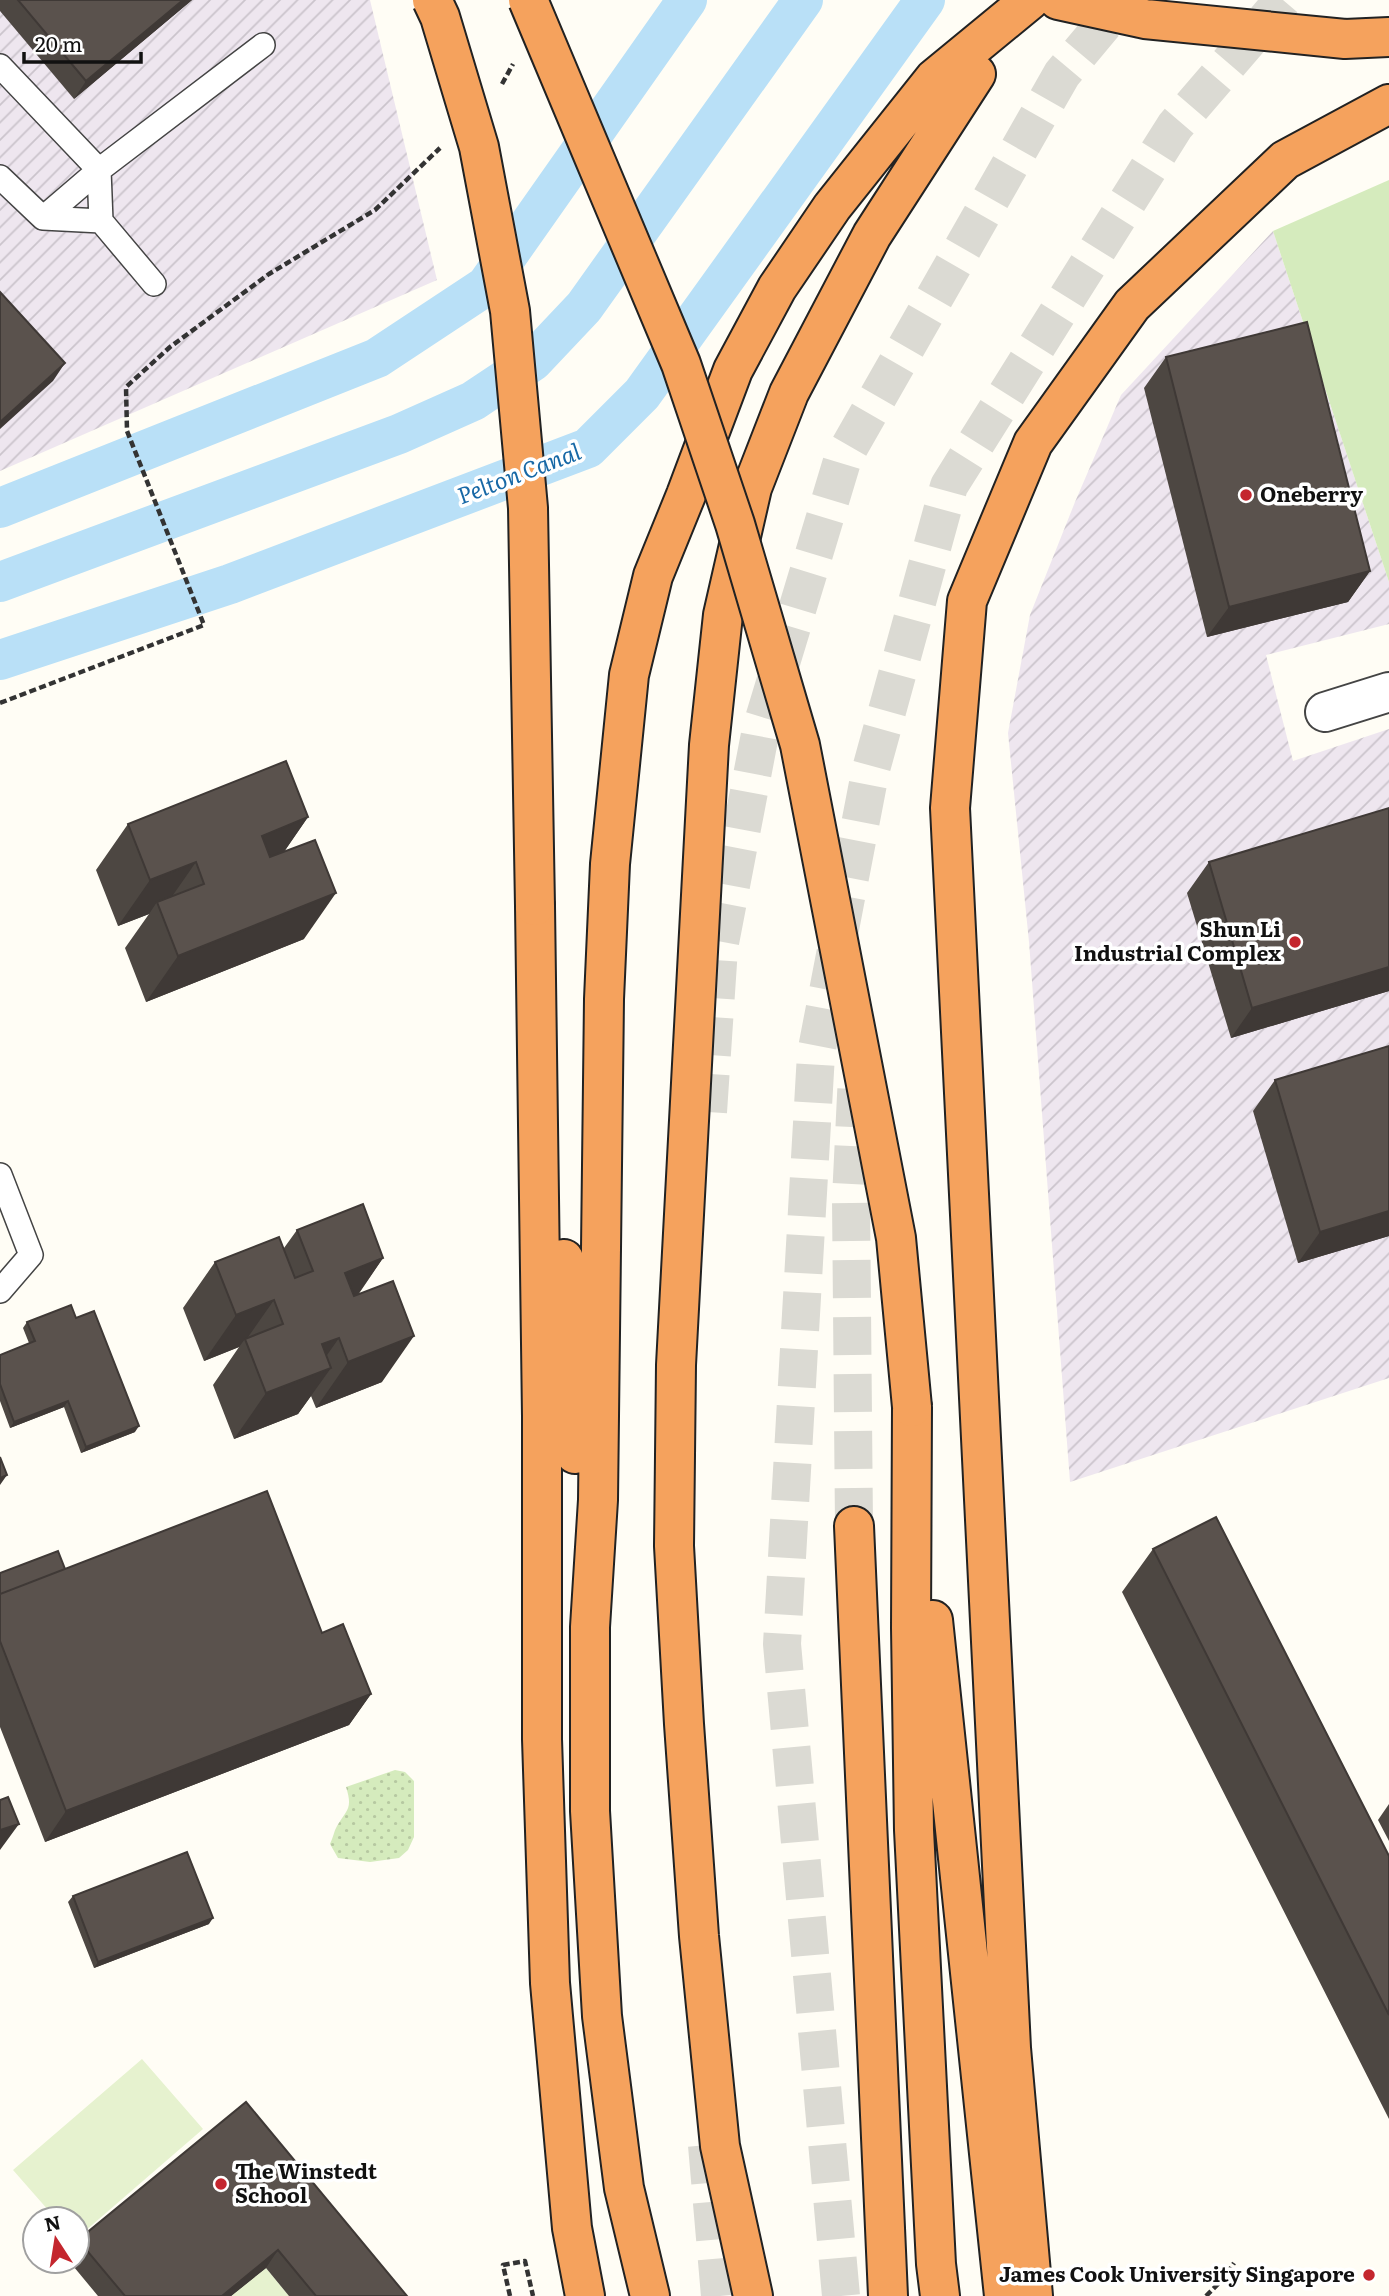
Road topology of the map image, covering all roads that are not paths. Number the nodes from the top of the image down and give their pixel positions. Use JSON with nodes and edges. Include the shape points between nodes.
{"nodes":[{"id":1,"x":432,"y":0,"type":"edge"},
{"id":2,"x":528,"y":0,"type":"edge"},
{"id":3,"x":1030,"y":0,"type":"edge"},
{"id":4,"x":1058,"y":0,"type":"edge"},
{"id":5,"x":1389,"y":37,"type":"edge"},
{"id":6,"x":263,"y":45,"type":"dead end"},
{"id":7,"x":0,"y":66,"type":"edge"},
{"id":8,"x":976,"y":74,"type":"dead end"},
{"id":9,"x":1389,"y":104,"type":"edge"},
{"id":10,"x":99,"y":170,"type":"junction"},
{"id":11,"x":0,"y":177,"type":"edge"},
{"id":12,"x":43,"y":218,"type":"junction"},
{"id":13,"x":102,"y":221,"type":"junction"},
{"id":14,"x":154,"y":284,"type":"dead end"},
{"id":15,"x":1389,"y":692,"type":"edge"},
{"id":16,"x":1325,"y":712,"type":"dead end"},
{"id":17,"x":534,"y":906,"type":"junction"},
{"id":18,"x":0,"y":1175,"type":"edge"},
{"id":19,"x":0,"y":1291,"type":"edge"},
{"id":20,"x":912,"y":1522,"type":"junction"},
{"id":21,"x":853,"y":1526,"type":"tunnel mouth"},
{"id":22,"x":590,"y":1627,"type":"junction"},
{"id":23,"x":585,"y":2296,"type":"edge"},
{"id":24,"x":650,"y":2296,"type":"edge"},
{"id":25,"x":753,"y":2296,"type":"edge"},
{"id":26,"x":888,"y":2296,"type":"edge"},
{"id":27,"x":940,"y":2296,"type":"edge"},
{"id":28,"x":1004,"y":2296,"type":"edge"},
{"id":29,"x":1033,"y":2296,"type":"edge"}],
"edges":[{"from":1,"to":17,"type":"highway","bridge":true,"via":[[479,147],[510,311],[528,508]]},
{"from":2,"to":20,"type":"highway","bridge":true,"via":[[681,364],[735,524],[800,745],[896,1238],[912,1408]]},
{"from":3,"to":22,"type":"highway","via":[[934,79],[832,207],[777,288],[733,370],[653,576],[629,675],[610,864],[598,1500]]},
{"from":4,"to":5,"type":"highway","via":[[1145,19],[1345,38]]},
{"from":6,"to":10,"type":"lane"},
{"from":7,"to":10,"type":"lane"},
{"from":8,"to":25,"type":"highway","via":[[873,235],[789,393],[752,488],[723,615],[709,745],[676,1365],[674,1546],[698,1923],[720,2146]]},
{"from":9,"to":29,"type":"highway","via":[[1284,160],[1132,305],[1033,443],[967,601],[950,808],[1011,2048]]},
{"from":10,"to":12,"type":"lane"},
{"from":10,"to":13,"type":"lane"},
{"from":11,"to":12,"type":"lane"},
{"from":12,"to":13,"type":"lane"},
{"from":13,"to":14,"type":"lane"},
{"from":15,"to":16,"type":"street"},
{"from":17,"to":22,"type":"highway","via":[[562,1215],[578,1504]]},
{"from":17,"to":23,"type":"highway","via":[[542,1738],[550,1969],[572,2228]]},
{"from":18,"to":19,"type":"lane","via":[[31,1255]]},
{"from":20,"to":27,"type":"highway","via":[[914,1830]]},
{"from":20,"to":28,"type":"highway","via":[[933,1623]]},
{"from":21,"to":26,"type":"highway"},
{"from":22,"to":24,"type":"highway","via":[[590,1811],[602,2016],[624,2188]]}]}
